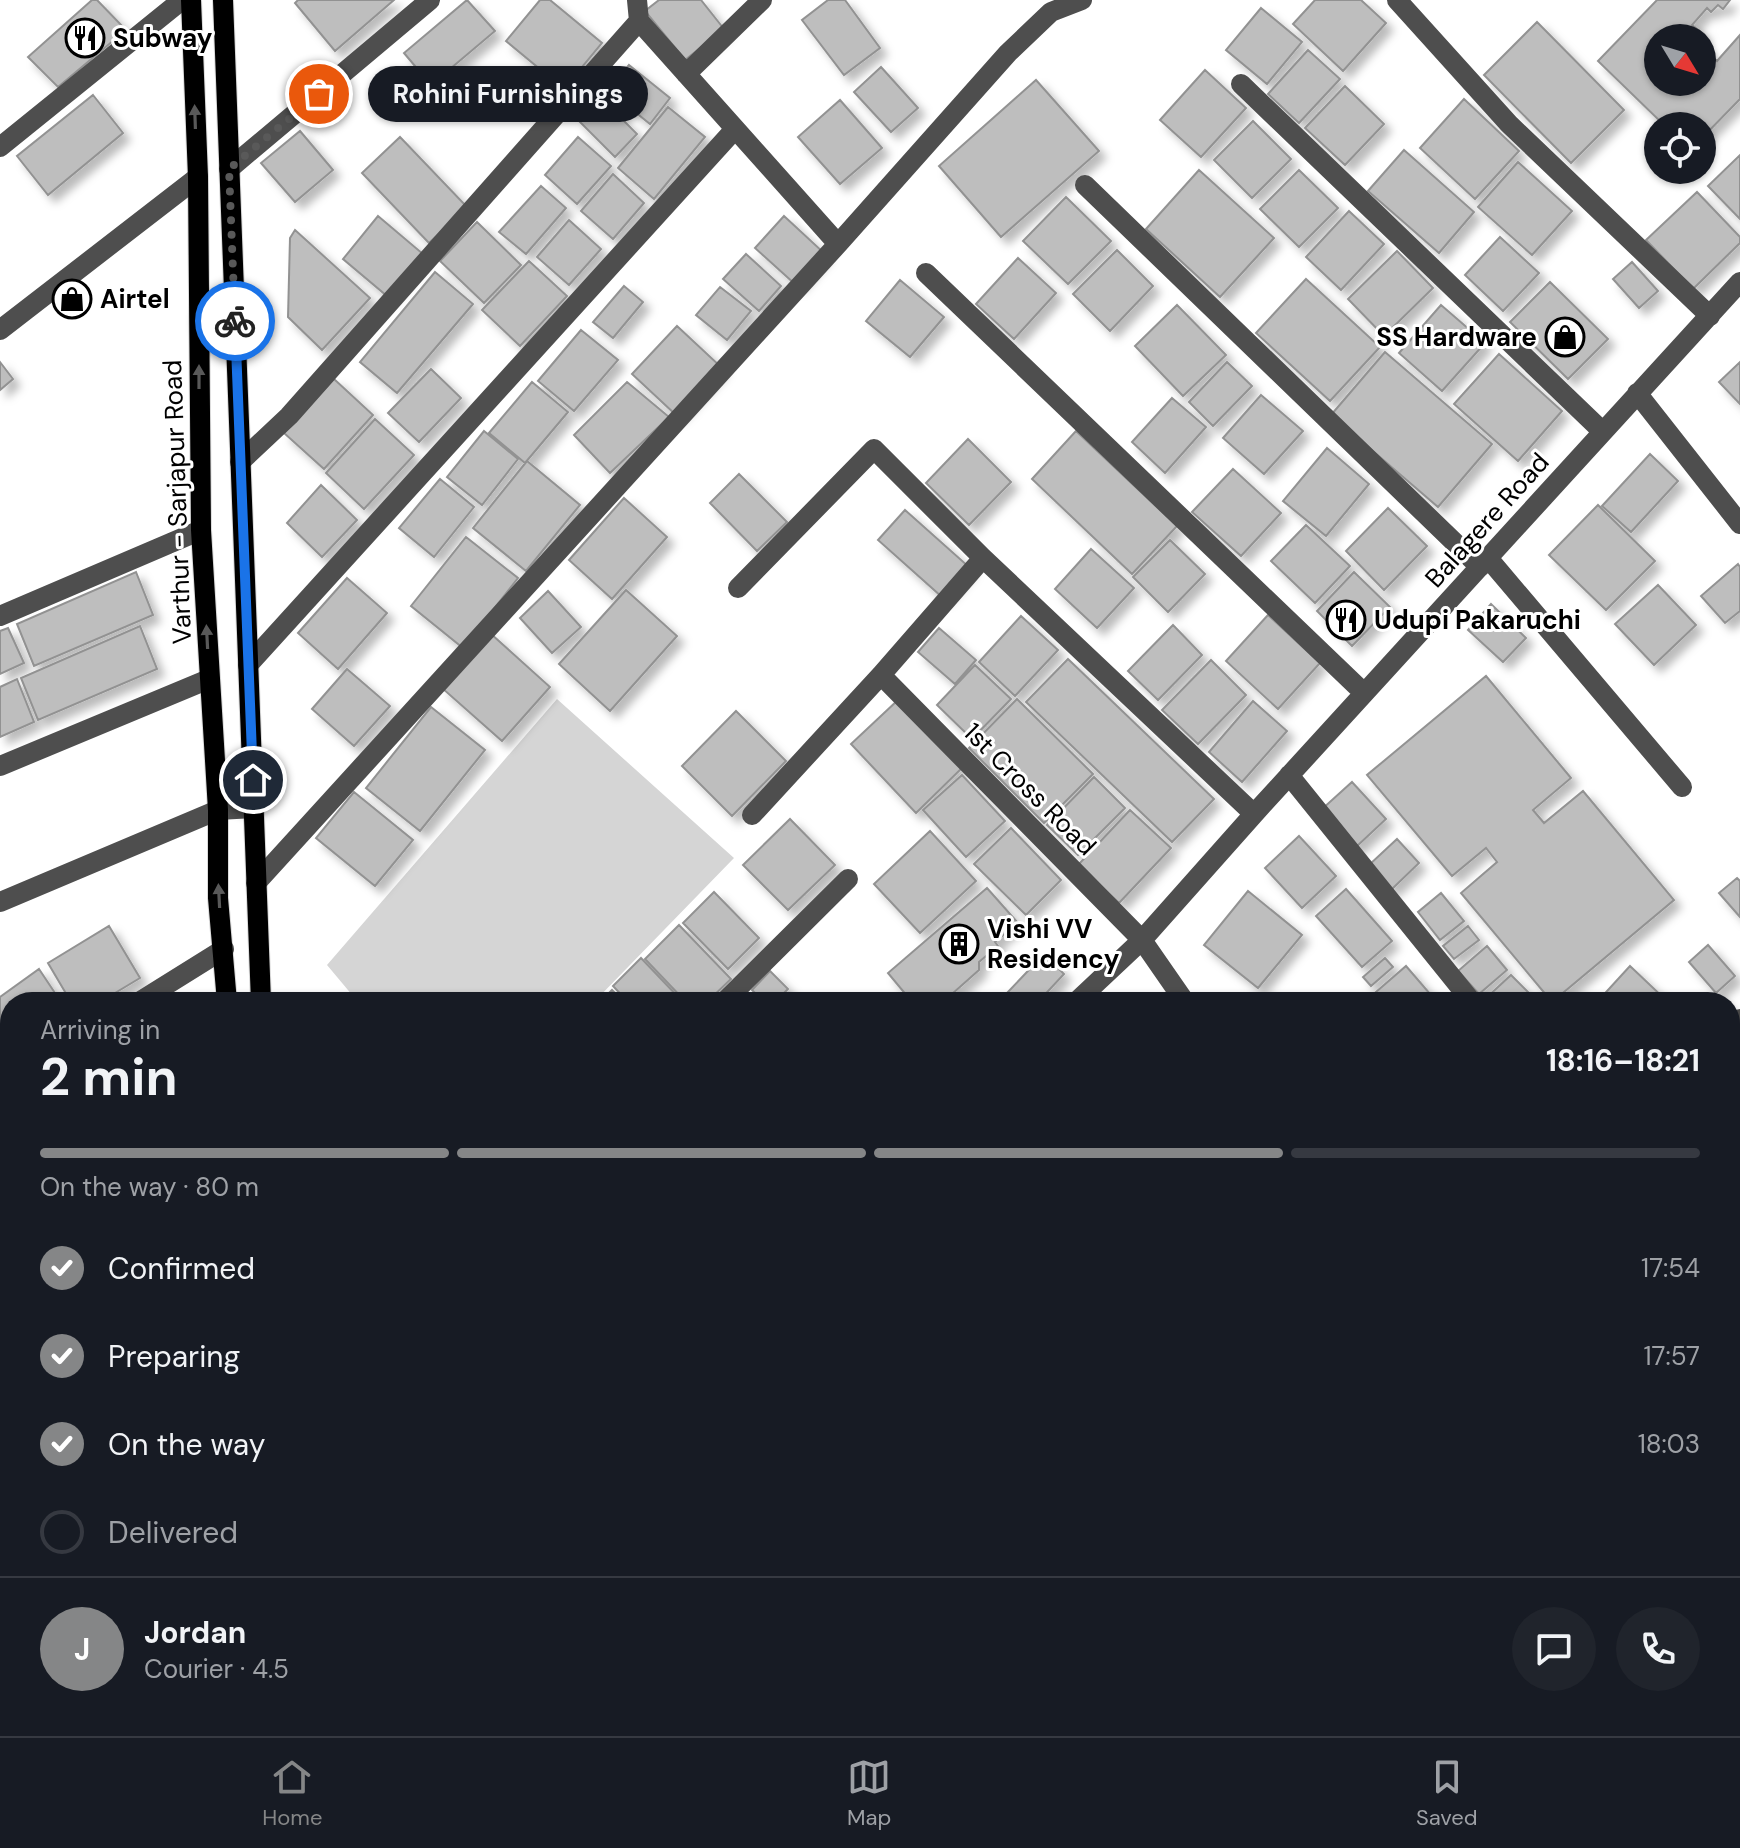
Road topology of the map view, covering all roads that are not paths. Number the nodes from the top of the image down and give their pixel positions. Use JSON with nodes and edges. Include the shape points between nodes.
{"nodes":[{"id":1,"x":182,"y":0,"type":"edge"},
{"id":2,"x":191,"y":0,"type":"edge"},
{"id":3,"x":223,"y":0,"type":"edge"},
{"id":4,"x":430,"y":0,"type":"edge"},
{"id":5,"x":762,"y":0,"type":"edge"},
{"id":6,"x":1082,"y":0,"type":"edge"},
{"id":7,"x":1397,"y":0,"type":"edge"},
{"id":8,"x":638,"y":10,"type":"edge"},
{"id":9,"x":686,"y":74,"type":"junction"},
{"id":10,"x":1241,"y":84,"type":"dead end"},
{"id":11,"x":735,"y":129,"type":"junction"},
{"id":12,"x":0,"y":147,"type":"edge"},
{"id":13,"x":229,"y":169,"type":"junction"},
{"id":14,"x":198,"y":177,"type":"junction"},
{"id":15,"x":1085,"y":185,"type":"dead end"},
{"id":16,"x":838,"y":244,"type":"junction"},
{"id":17,"x":926,"y":273,"type":"dead end"},
{"id":18,"x":1738,"y":288,"type":"edge"},
{"id":19,"x":1710,"y":316,"type":"junction"},
{"id":20,"x":0,"y":330,"type":"edge"},
{"id":21,"x":1637,"y":393,"type":"junction"},
{"id":22,"x":1602,"y":431,"type":"junction"},
{"id":23,"x":240,"y":462,"type":"junction"},
{"id":24,"x":1740,"y":524,"type":"edge"},
{"id":25,"x":201,"y":530,"type":"junction"},
{"id":26,"x":983,"y":558,"type":"junction"},
{"id":27,"x":1484,"y":563,"type":"junction"},
{"id":28,"x":738,"y":588,"type":"dead end"},
{"id":29,"x":0,"y":616,"type":"edge"},
{"id":30,"x":248,"y":665,"type":"junction"},
{"id":31,"x":881,"y":675,"type":"junction"},
{"id":32,"x":209,"y":679,"type":"junction"},
{"id":33,"x":1364,"y":693,"type":"junction"},
{"id":34,"x":0,"y":766,"type":"edge"},
{"id":35,"x":1289,"y":775,"type":"junction"},
{"id":36,"x":1682,"y":787,"type":"dead end"},
{"id":37,"x":254,"y":808,"type":"junction"},
{"id":38,"x":218,"y":810,"type":"junction"},
{"id":39,"x":1254,"y":814,"type":"junction"},
{"id":40,"x":752,"y":815,"type":"dead end"},
{"id":41,"x":848,"y":879,"type":"dead end"},
{"id":42,"x":256,"y":883,"type":"junction"},
{"id":43,"x":0,"y":902,"type":"edge"},
{"id":44,"x":1142,"y":940,"type":"junction"},
{"id":45,"x":224,"y":949,"type":"junction"},
{"id":46,"x":155,"y":992,"type":"edge"},
{"id":47,"x":226,"y":992,"type":"edge"},
{"id":48,"x":261,"y":992,"type":"edge"},
{"id":49,"x":734,"y":992,"type":"edge"},
{"id":50,"x":1087,"y":992,"type":"edge"},
{"id":51,"x":1178,"y":992,"type":"edge"},
{"id":52,"x":1464,"y":992,"type":"edge"}],
"edges":[{"from":1,"to":12,"type":"street"},
{"from":14,"to":2,"type":"main road","name":"Varthur - Sarjapur Road","one_way":true},
{"from":3,"to":13,"type":"main road"},
{"from":4,"to":13,"type":"street"},
{"from":5,"to":9,"type":"street"},
{"from":6,"to":16,"type":"street","via":[[1051,12],[1008,53]]},
{"from":7,"to":19,"type":"street","via":[[1509,124]]},
{"from":8,"to":9,"type":"street"},
{"from":8,"to":23,"type":"street","via":[[289,416]]},
{"from":9,"to":11,"type":"street"},
{"from":10,"to":22,"type":"street"},
{"from":11,"to":16,"type":"street"},
{"from":11,"to":30,"type":"street"},
{"from":13,"to":23,"type":"main road"},
{"from":14,"to":20,"type":"street"},
{"from":25,"to":14,"type":"main road","name":"Varthur - Sarjapur Road","one_way":true},
{"from":15,"to":27,"type":"street"},
{"from":16,"to":42,"type":"street"},
{"from":17,"to":33,"type":"street"},
{"from":18,"to":19,"type":"street","name":"Balagere Road"},
{"from":19,"to":21,"type":"street","name":"Balagere Road"},
{"from":21,"to":22,"type":"street","name":"Balagere Road"},
{"from":21,"to":24,"type":"street"},
{"from":22,"to":27,"type":"street","name":"Balagere Road"},
{"from":23,"to":30,"type":"main road"},
{"from":25,"to":29,"type":"street"},
{"from":32,"to":25,"type":"main road","name":"Varthur - Sarjapur Road","one_way":true},
{"from":26,"to":28,"type":"street","via":[[874,449]]},
{"from":26,"to":31,"type":"street"},
{"from":26,"to":39,"type":"street"},
{"from":27,"to":33,"type":"street","name":"Balagere Road"},
{"from":27,"to":36,"type":"street"},
{"from":30,"to":37,"type":"main road"},
{"from":31,"to":40,"type":"street"},
{"from":31,"to":44,"type":"street","name":"1st Cross Road"},
{"from":32,"to":34,"type":"street"},
{"from":32,"to":38,"type":"main road","name":"Varthur - Sarjapur Road"},
{"from":33,"to":35,"type":"street","name":"Balagere Road"},
{"from":35,"to":39,"type":"street","name":"Balagere Road"},
{"from":35,"to":52,"type":"street"},
{"from":37,"to":38,"type":"street"},
{"from":37,"to":42,"type":"main road"},
{"from":38,"to":43,"type":"street"},
{"from":45,"to":38,"type":"main road","name":"Varthur - Sarjapur Road","one_way":true},
{"from":39,"to":44,"type":"street","name":"Balagere Road"},
{"from":41,"to":49,"type":"street"},
{"from":42,"to":48,"type":"main road"},
{"from":44,"to":50,"type":"street","name":"Balagere Road"},
{"from":44,"to":51,"type":"street","name":"1st Cross Road"},
{"from":45,"to":46,"type":"street"},
{"from":45,"to":47,"type":"main road","name":"Varthur - Sarjapur Road"}]}
